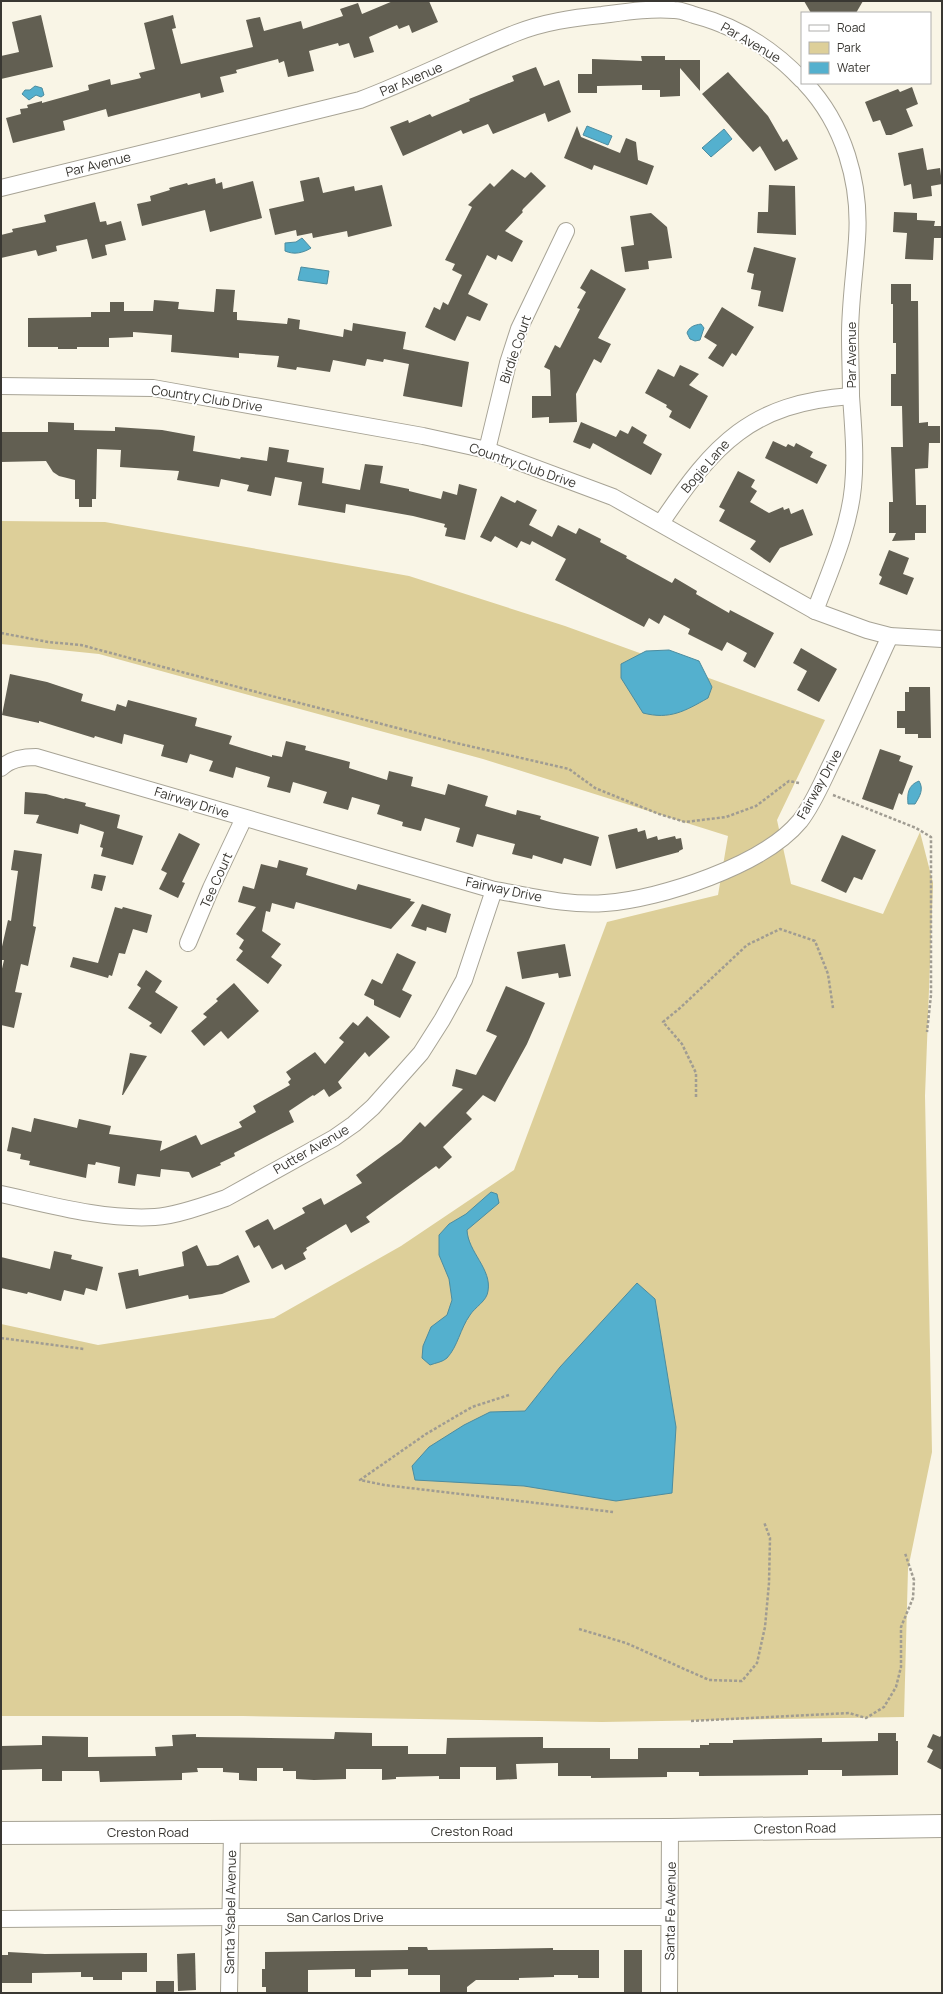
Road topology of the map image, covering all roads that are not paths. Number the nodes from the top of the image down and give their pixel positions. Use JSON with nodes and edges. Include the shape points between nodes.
{"nodes":[{"id":1,"x":801,"y":79,"type":"edge"},
{"id":2,"x":806,"y":84,"type":"edge"},
{"id":3,"x":1,"y":188,"type":"edge"},
{"id":4,"x":566,"y":231,"type":"dead end"},
{"id":5,"x":1,"y":386,"type":"edge"},
{"id":6,"x":851,"y":396,"type":"junction"},
{"id":7,"x":487,"y":450,"type":"junction"},
{"id":8,"x":661,"y":524,"type":"junction"},
{"id":9,"x":815,"y":611,"type":"junction"},
{"id":10,"x":890,"y":636,"type":"junction"},
{"id":11,"x":942,"y":639,"type":"edge"},
{"id":12,"x":1,"y":768,"type":"edge"},
{"id":13,"x":244,"y":818,"type":"junction"},
{"id":14,"x":494,"y":890,"type":"junction"},
{"id":15,"x":188,"y":943,"type":"dead end"},
{"id":16,"x":1,"y":1194,"type":"edge"},
{"id":17,"x":942,"y":1826,"type":"edge"},
{"id":18,"x":670,"y":1830,"type":"junction"},
{"id":19,"x":232,"y":1832,"type":"junction"},
{"id":20,"x":1,"y":1833,"type":"edge"},
{"id":21,"x":229,"y":1917,"type":"junction"},
{"id":22,"x":669,"y":1917,"type":"junction"},
{"id":23,"x":1,"y":1919,"type":"edge"},
{"id":24,"x":229,"y":1993,"type":"edge"},
{"id":25,"x":669,"y":1993,"type":"edge"}],
"edges":[{"from":1,"to":3,"type":"street","name":"Par Avenue","via":[[786,63],[736,30],[675,10],[636,11],[552,21],[516,33],[400,85],[360,100]]},
{"from":2,"to":6,"type":"street","name":"Par Avenue","via":[[837,128],[851,165],[857,202],[850,333]]},
{"from":4,"to":7,"type":"street","name":"Birdie Court","via":[[519,329]]},
{"from":5,"to":7,"type":"street","name":"Country Club Drive","via":[[153,388],[423,436]]},
{"from":6,"to":8,"type":"street","name":"Bogie Lane","via":[[821,398],[796,404],[768,414],[731,437],[707,460]]},
{"from":6,"to":9,"type":"street","name":"Par Avenue","via":[[853,487],[843,532]]},
{"from":7,"to":8,"type":"street","name":"Country Club Drive","via":[[613,497]]},
{"from":8,"to":9,"type":"street","name":"Country Club Drive"},
{"from":9,"to":10,"type":"street","name":"Country Club Drive"},
{"from":10,"to":11,"type":"street","name":"Country Club Drive"},
{"from":10,"to":14,"type":"street","name":"Fairway Drive","via":[[817,793],[800,820],[784,837],[761,854],[717,875],[677,888],[605,903],[571,902]]},
{"from":12,"to":13,"type":"street","name":"Fairway Drive","via":[[6,763],[36,757]]},
{"from":13,"to":14,"type":"street","name":"Fairway Drive","via":[[280,826]]},
{"from":13,"to":15,"type":"street","name":"Tee Court"},
{"from":14,"to":16,"type":"street","name":"Putter Avenue","via":[[464,980],[422,1053],[373,1107],[334,1138],[226,1198],[157,1217],[90,1213]]},
{"from":17,"to":18,"type":"main road","name":"Creston Road"},
{"from":18,"to":19,"type":"main road","name":"Creston Road"},
{"from":18,"to":22,"type":"street","name":"Santa Fe Avenue"},
{"from":19,"to":20,"type":"main road","name":"Creston Road"},
{"from":19,"to":21,"type":"street","name":"Santa Ysabel Avenue"},
{"from":21,"to":22,"type":"street","name":"San Carlos Drive"},
{"from":21,"to":23,"type":"street","name":"San Carlos Drive"},
{"from":21,"to":24,"type":"street","name":"Santa Ysabel Avenue"},
{"from":22,"to":25,"type":"street","name":"Santa Fe Avenue"}]}
